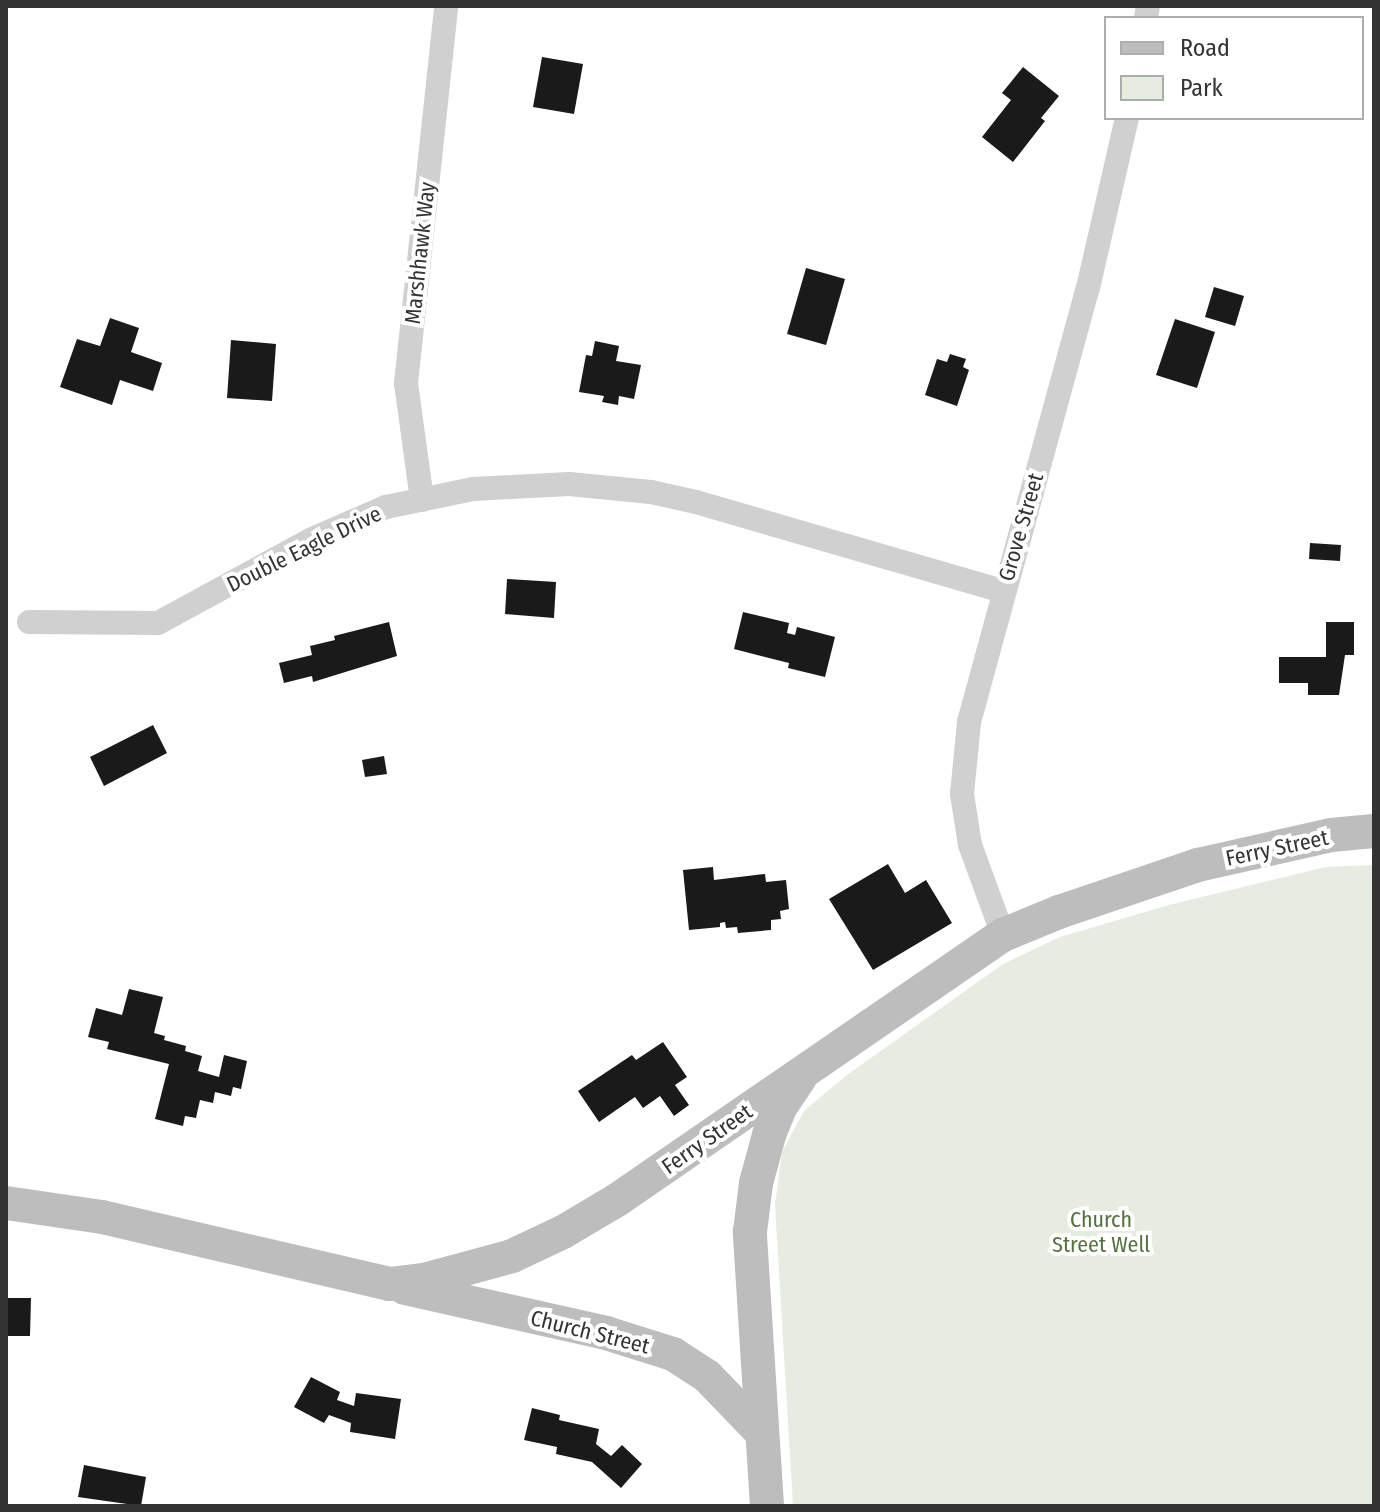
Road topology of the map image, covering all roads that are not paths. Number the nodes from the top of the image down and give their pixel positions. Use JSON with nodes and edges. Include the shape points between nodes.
{"nodes":[{"id":1,"x":446,"y":6,"type":"edge"},
{"id":2,"x":1127,"y":120,"type":"edge"},
{"id":3,"x":422,"y":500,"type":"junction"},
{"id":4,"x":1003,"y":591,"type":"junction"},
{"id":5,"x":29,"y":622,"type":"dead end"},
{"id":6,"x":1374,"y":831,"type":"edge"},
{"id":7,"x":1003,"y":935,"type":"junction"},
{"id":8,"x":807,"y":1068,"type":"junction"},
{"id":9,"x":6,"y":1203,"type":"edge"},
{"id":10,"x":390,"y":1284,"type":"junction"},
{"id":11,"x":762,"y":1433,"type":"junction"},
{"id":12,"x":767,"y":1506,"type":"edge"}],
"edges":[{"from":1,"to":3,"type":"street","name":"Marshhawk Way","via":[[406,383]]},
{"from":2,"to":4,"type":"street","name":"Grove Street","via":[[1088,288]]},
{"from":3,"to":4,"type":"street","name":"Double Eagle Drive","via":[[473,489],[569,484],[651,492]]},
{"from":3,"to":5,"type":"street","name":"Double Eagle Drive","via":[[386,507],[312,539],[158,623]]},
{"from":4,"to":7,"type":"street","name":"Grove Street","via":[[969,722],[962,794],[970,845]]},
{"from":6,"to":7,"type":"main road","name":"Ferry Street","via":[[1331,835],[1198,865]]},
{"from":7,"to":8,"type":"main road","name":"Ferry Street"},
{"from":8,"to":10,"type":"main road","name":"Ferry Street","via":[[674,1163],[563,1232],[512,1256]]},
{"from":8,"to":11,"type":"main road","via":[[781,1106],[756,1183],[750,1232]]},
{"from":9,"to":10,"type":"main road","name":"Ferry Street","via":[[102,1217]]},
{"from":10,"to":11,"type":"main road","name":"Church Street","via":[[606,1333],[673,1354],[707,1376]]},
{"from":11,"to":12,"type":"main road"}]}
